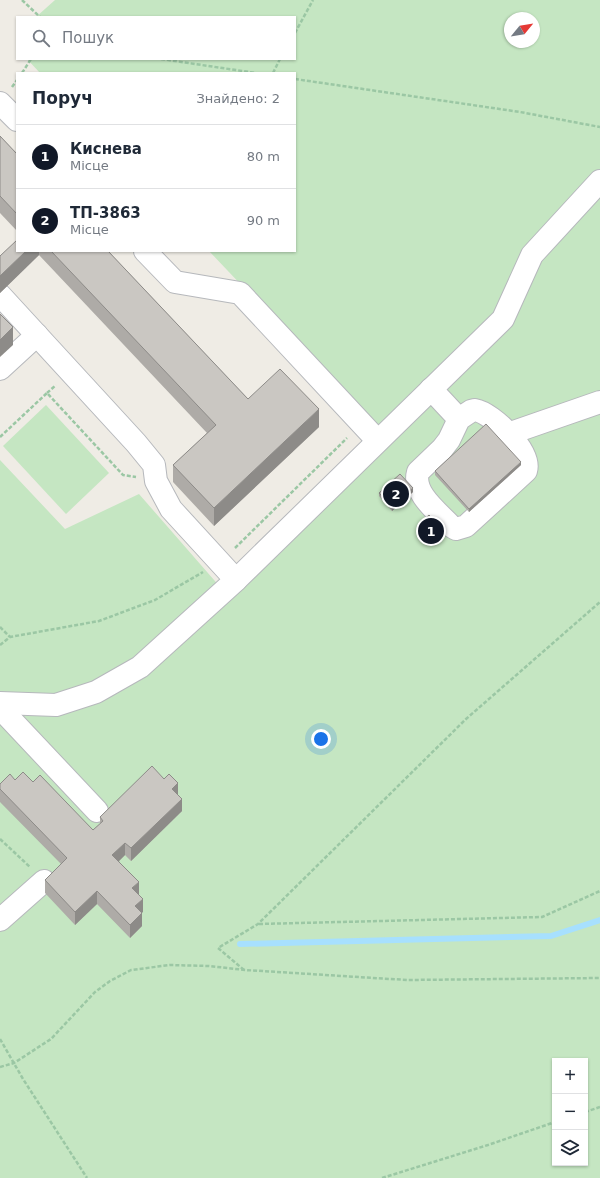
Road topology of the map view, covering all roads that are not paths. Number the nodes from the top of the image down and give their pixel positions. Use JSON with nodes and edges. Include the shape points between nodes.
{"nodes":[{"id":1,"x":0,"y":103,"type":"edge"},
{"id":2,"x":16,"y":119,"type":"edge"},
{"id":3,"x":600,"y":181,"type":"edge"},
{"id":4,"x":146,"y":252,"type":"edge"},
{"id":5,"x":0,"y":295,"type":"edge"},
{"id":6,"x":36,"y":334,"type":"junction"},
{"id":7,"x":0,"y":369,"type":"edge"},
{"id":8,"x":430,"y":389,"type":"junction"},
{"id":9,"x":600,"y":402,"type":"edge"},
{"id":10,"x":458,"y":419,"type":"junction"},
{"id":11,"x":508,"y":434,"type":"junction"},
{"id":12,"x":377,"y":440,"type":"junction"},
{"id":13,"x":236,"y":580,"type":"junction"},
{"id":14,"x":0,"y":703,"type":"edge"},
{"id":15,"x":0,"y":708,"type":"edge"},
{"id":16,"x":97,"y":811,"type":"dead end"},
{"id":17,"x":44,"y":881,"type":"edge"},
{"id":18,"x":0,"y":920,"type":"edge"}],
"edges":[{"from":1,"to":2,"type":"lane"},
{"from":3,"to":8,"type":"lane","via":[[532,255],[503,319]]},
{"from":4,"to":12,"type":"lane","via":[[175,282],[240,293]]},
{"from":5,"to":6,"type":"lane"},
{"from":6,"to":7,"type":"lane"},
{"from":6,"to":13,"type":"lane","via":[[154,465],[156,481],[171,509]]},
{"from":8,"to":10,"type":"lane"},
{"from":8,"to":12,"type":"lane"},
{"from":9,"to":11,"type":"lane"},
{"from":10,"to":11,"type":"lane","via":[[470,411],[482,411]]},
{"from":10,"to":11,"type":"lane","via":[[449,440],[418,472],[416,482],[421,493],[456,529],[466,526],[526,471],[527,461],[523,452]]},
{"from":12,"to":13,"type":"lane"},
{"from":13,"to":14,"type":"lane","via":[[140,667],[96,692],[56,705]]},
{"from":15,"to":16,"type":"lane"},
{"from":17,"to":18,"type":"lane"}]}
